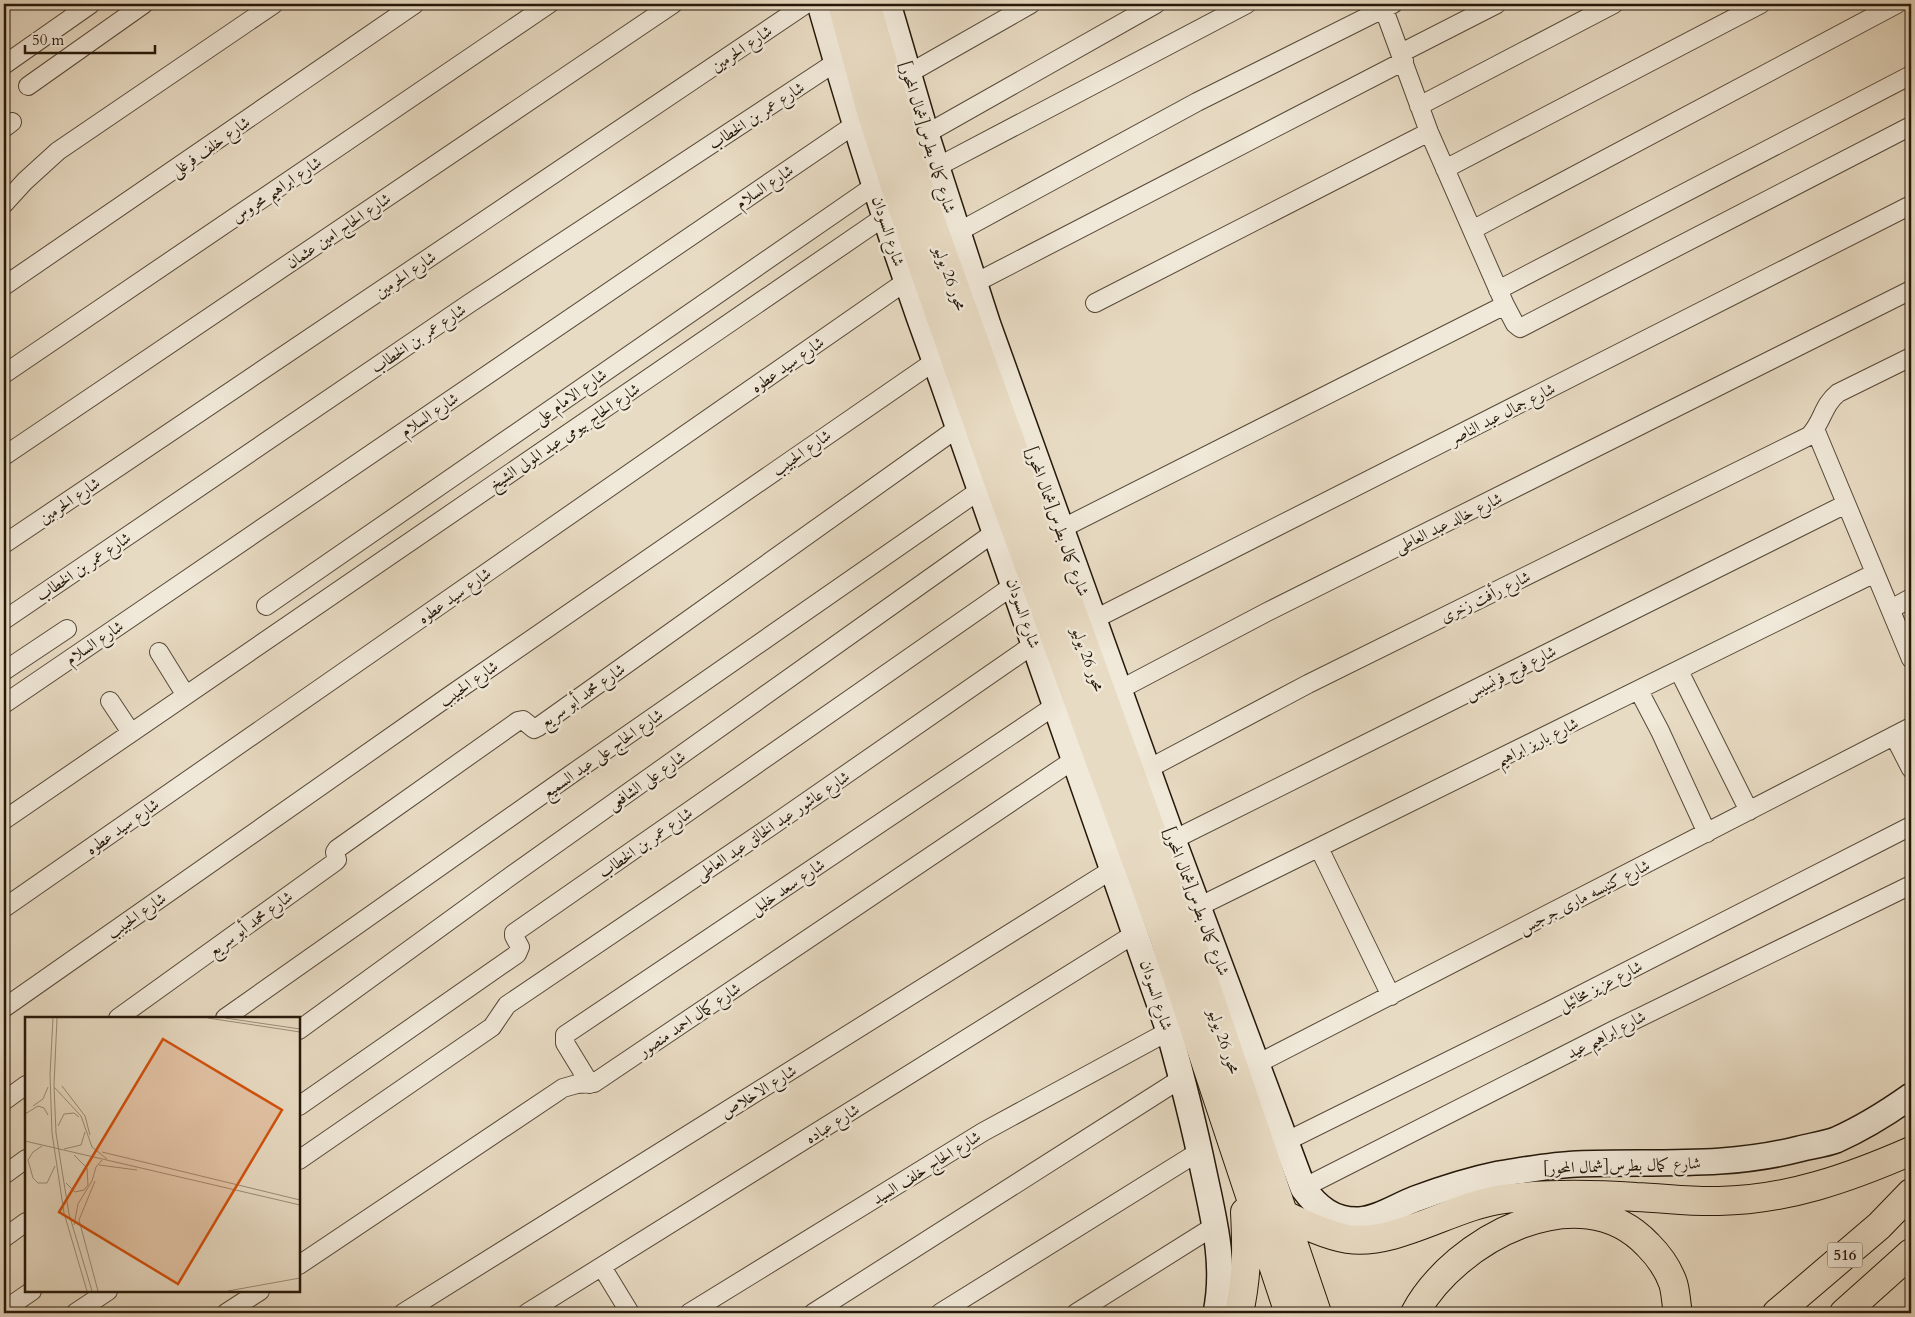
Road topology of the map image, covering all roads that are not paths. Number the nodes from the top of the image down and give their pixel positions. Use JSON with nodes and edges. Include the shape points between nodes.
{"nodes":[{"id":1,"x":91,"y":4,"type":"edge"},
{"id":2,"x":144,"y":4,"type":"edge"},
{"id":3,"x":274,"y":4,"type":"edge"},
{"id":4,"x":415,"y":4,"type":"edge"},
{"id":5,"x":549,"y":4,"type":"edge"},
{"id":6,"x":673,"y":4,"type":"edge"},
{"id":7,"x":806,"y":4,"type":"edge"},
{"id":8,"x":820,"y":4,"type":"edge"},
{"id":9,"x":842,"y":4,"type":"edge"},
{"id":10,"x":1031,"y":4,"type":"edge"},
{"id":11,"x":1156,"y":4,"type":"edge"},
{"id":12,"x":1247,"y":4,"type":"edge"},
{"id":13,"x":1497,"y":4,"type":"edge"},
{"id":14,"x":1614,"y":4,"type":"edge"},
{"id":15,"x":1761,"y":4,"type":"edge"},
{"id":16,"x":1897,"y":4,"type":"edge"},
{"id":17,"x":1386,"y":5,"type":"edge"},
{"id":18,"x":888,"y":6,"type":"edge"},
{"id":19,"x":1403,"y":57,"type":"junction"},
{"id":20,"x":836,"y":62,"type":"junction"},
{"id":21,"x":4,"y":66,"type":"edge"},
{"id":22,"x":908,"y":74,"type":"junction"},
{"id":23,"x":1911,"y":75,"type":"edge"},
{"id":24,"x":28,"y":86,"type":"dead end"},
{"id":25,"x":1420,"y":106,"type":"junction"},
{"id":26,"x":854,"y":125,"type":"junction"},
{"id":27,"x":1911,"y":126,"type":"edge"},
{"id":28,"x":1429,"y":132,"type":"junction"},
{"id":29,"x":926,"y":134,"type":"junction"},
{"id":30,"x":937,"y":167,"type":"junction"},
{"id":31,"x":1445,"y":169,"type":"junction"},
{"id":32,"x":874,"y":186,"type":"junction"},
{"id":33,"x":4,"y":204,"type":"edge"},
{"id":34,"x":1911,"y":205,"type":"edge"},
{"id":35,"x":884,"y":217,"type":"junction"},
{"id":36,"x":1472,"y":230,"type":"junction"},
{"id":37,"x":958,"y":232,"type":"junction"},
{"id":38,"x":905,"y":282,"type":"junction"},
{"id":39,"x":975,"y":282,"type":"junction"},
{"id":40,"x":4,"y":286,"type":"edge"},
{"id":41,"x":1911,"y":290,"type":"edge"},
{"id":42,"x":1502,"y":297,"type":"junction"},
{"id":43,"x":1095,"y":303,"type":"dead end"},
{"id":44,"x":1911,"y":357,"type":"edge"},
{"id":45,"x":935,"y":361,"type":"junction"},
{"id":46,"x":4,"y":374,"type":"edge"},
{"id":47,"x":1817,"y":425,"type":"junction"},
{"id":48,"x":958,"y":427,"type":"junction"},
{"id":49,"x":4,"y":456,"type":"edge"},
{"id":50,"x":980,"y":490,"type":"junction"},
{"id":51,"x":1846,"y":504,"type":"junction"},
{"id":52,"x":1061,"y":529,"type":"junction"},
{"id":53,"x":995,"y":532,"type":"junction"},
{"id":54,"x":4,"y":544,"type":"edge"},
{"id":55,"x":1875,"y":573,"type":"junction"},
{"id":56,"x":1014,"y":585,"type":"junction"},
{"id":57,"x":1911,"y":598,"type":"edge"},
{"id":58,"x":266,"y":606,"type":"dead end"},
{"id":59,"x":1890,"y":609,"type":"junction"},
{"id":60,"x":4,"y":620,"type":"edge"},
{"id":61,"x":1094,"y":620,"type":"junction"},
{"id":62,"x":67,"y":629,"type":"dead end"},
{"id":63,"x":1034,"y":644,"type":"junction"},
{"id":64,"x":158,"y":652,"type":"dead end"},
{"id":65,"x":1911,"y":659,"type":"edge"},
{"id":66,"x":4,"y":671,"type":"edge"},
{"id":67,"x":1679,"y":671,"type":"junction"},
{"id":68,"x":1119,"y":690,"type":"junction"},
{"id":69,"x":1639,"y":691,"type":"junction"},
{"id":70,"x":185,"y":694,"type":"junction"},
{"id":71,"x":110,"y":701,"type":"dead end"},
{"id":72,"x":4,"y":704,"type":"edge"},
{"id":73,"x":1056,"y":705,"type":"junction"},
{"id":74,"x":1911,"y":727,"type":"edge"},
{"id":75,"x":130,"y":732,"type":"junction"},
{"id":76,"x":1894,"y":736,"type":"junction"},
{"id":77,"x":1075,"y":759,"type":"junction"},
{"id":78,"x":1148,"y":769,"type":"junction"},
{"id":79,"x":1911,"y":769,"type":"edge"},
{"id":80,"x":1749,"y":811,"type":"junction"},
{"id":81,"x":4,"y":820,"type":"edge"},
{"id":82,"x":1911,"y":826,"type":"edge"},
{"id":83,"x":1707,"y":833,"type":"junction"},
{"id":84,"x":1173,"y":840,"type":"junction"},
{"id":85,"x":1319,"y":848,"type":"junction"},
{"id":86,"x":1113,"y":869,"type":"junction"},
{"id":87,"x":1911,"y":885,"type":"edge"},
{"id":88,"x":4,"y":908,"type":"edge"},
{"id":89,"x":1198,"y":908,"type":"junction"},
{"id":90,"x":1136,"y":933,"type":"junction"},
{"id":91,"x":1391,"y":996,"type":"junction"},
{"id":92,"x":4,"y":1008,"type":"edge"},
{"id":93,"x":119,"y":1017,"type":"edge"},
{"id":94,"x":226,"y":1017,"type":"edge"},
{"id":95,"x":300,"y":1029,"type":"edge"},
{"id":96,"x":1170,"y":1031,"type":"junction"},
{"id":97,"x":1257,"y":1064,"type":"junction"},
{"id":98,"x":1182,"y":1078,"type":"junction"},
{"id":99,"x":590,"y":1084,"type":"junction"},
{"id":100,"x":25,"y":1086,"type":"edge"},
{"id":101,"x":1911,"y":1096,"type":"edge"},
{"id":102,"x":4,"y":1101,"type":"edge"},
{"id":103,"x":300,"y":1105,"type":"edge"},
{"id":104,"x":1287,"y":1141,"type":"junction"},
{"id":105,"x":1911,"y":1150,"type":"edge"},
{"id":106,"x":1200,"y":1151,"type":"junction"},
{"id":107,"x":300,"y":1159,"type":"edge"},
{"id":108,"x":25,"y":1160,"type":"edge"},
{"id":109,"x":4,"y":1175,"type":"edge"},
{"id":110,"x":1247,"y":1186,"type":"junction"},
{"id":111,"x":1303,"y":1188,"type":"junction"},
{"id":112,"x":1911,"y":1193,"type":"edge"},
{"id":113,"x":1285,"y":1216,"type":"junction"},
{"id":114,"x":25,"y":1223,"type":"edge"},
{"id":115,"x":1216,"y":1225,"type":"junction"},
{"id":116,"x":4,"y":1238,"type":"edge"},
{"id":117,"x":1911,"y":1253,"type":"edge"},
{"id":118,"x":300,"y":1263,"type":"edge"},
{"id":119,"x":602,"y":1267,"type":"junction"},
{"id":120,"x":31,"y":1292,"type":"edge"},
{"id":121,"x":106,"y":1292,"type":"edge"},
{"id":122,"x":258,"y":1292,"type":"edge"},
{"id":123,"x":4,"y":1310,"type":"edge"},
{"id":124,"x":75,"y":1313,"type":"edge"},
{"id":125,"x":226,"y":1313,"type":"edge"},
{"id":126,"x":403,"y":1313,"type":"edge"},
{"id":127,"x":527,"y":1313,"type":"edge"},
{"id":128,"x":630,"y":1313,"type":"edge"},
{"id":129,"x":689,"y":1313,"type":"edge"},
{"id":130,"x":812,"y":1313,"type":"edge"},
{"id":131,"x":940,"y":1313,"type":"edge"},
{"id":132,"x":1076,"y":1313,"type":"edge"},
{"id":133,"x":1216,"y":1313,"type":"edge"},
{"id":134,"x":1239,"y":1313,"type":"edge"},
{"id":135,"x":1289,"y":1313,"type":"edge"},
{"id":136,"x":1317,"y":1313,"type":"edge"},
{"id":137,"x":1415,"y":1313,"type":"edge"},
{"id":138,"x":1678,"y":1313,"type":"edge"},
{"id":139,"x":1777,"y":1313,"type":"edge"},
{"id":140,"x":1844,"y":1313,"type":"edge"}],
"edges":[{"from":1,"to":21,"type":"street"},
{"from":2,"to":24,"type":"street"},
{"from":3,"to":33,"type":"street","via":[[58,151]]},
{"from":4,"to":40,"type":"street","name":"شارع خلف فرغلى"},
{"from":5,"to":46,"type":"street","name":"شارع ابراهيم محروس"},
{"from":6,"to":49,"type":"street","name":"شارع الحاج امين عثمان"},
{"from":7,"to":54,"type":"street","name":"شارع الحرمين"},
{"from":8,"to":20,"type":"street","name":"شارع السودان"},
{"from":9,"to":110,"type":"highway","name":"محور 26 يوليو","via":[[872,115],[900,201],[1164,937]]},
{"from":10,"to":22,"type":"street"},
{"from":11,"to":29,"type":"street"},
{"from":12,"to":30,"type":"street"},
{"from":13,"to":19,"type":"street"},
{"from":14,"to":25,"type":"street"},
{"from":15,"to":31,"type":"street"},
{"from":16,"to":36,"type":"street"},
{"from":17,"to":19,"type":"street"},
{"from":17,"to":37,"type":"street","via":[[1197,102]]},
{"from":18,"to":22,"type":"street","name":"شارع كمال بطرس[شمال المحور]"},
{"from":18,"to":113,"type":"highway","name":"محور 26 يوليو","via":[[902,132],[926,209],[1186,927]]},
{"from":19,"to":25,"type":"street"},
{"from":19,"to":39,"type":"street"},
{"from":20,"to":26,"type":"street","name":"شارع السودان"},
{"from":20,"to":60,"type":"street","name":"شارع عمر بن الخطاب","via":[[470,303]]},
{"from":22,"to":29,"type":"street","name":"شارع كمال بطرس[شمال المحور]"},
{"from":23,"to":42,"type":"street"},
{"from":25,"to":28,"type":"street"},
{"from":26,"to":32,"type":"street","name":"شارع السودان"},
{"from":26,"to":72,"type":"street","name":"شارع السلام"},
{"from":27,"to":42,"type":"street","via":[[1523,328],[1515,324]]},
{"from":28,"to":31,"type":"street"},
{"from":28,"to":43,"type":"street"},
{"from":29,"to":30,"type":"street","name":"شارع كمال بطرس[شمال المحور]"},
{"from":30,"to":37,"type":"street","name":"شارع كمال بطرس[شمال المحور]"},
{"from":31,"to":36,"type":"street"},
{"from":32,"to":35,"type":"street","name":"شارع السودان"},
{"from":32,"to":58,"type":"street","name":"شارع الامام على"},
{"from":34,"to":61,"type":"street","name":"شارع جمال عبد الناصر"},
{"from":35,"to":38,"type":"street","name":"شارع السودان"},
{"from":35,"to":70,"type":"street","name":"شارع الحاج بيومى عبد المولى الشيخ"},
{"from":36,"to":42,"type":"street"},
{"from":37,"to":39,"type":"street","name":"شارع كمال بطرس[شمال المحور]"},
{"from":38,"to":45,"type":"street","name":"شارع السودان"},
{"from":38,"to":88,"type":"street","name":"شارع سيد عطوه"},
{"from":39,"to":52,"type":"street","name":"شارع كمال بطرس[شمال المحور]"},
{"from":41,"to":68,"type":"street","name":"شارع خالد عبد العاطى","via":[[1267,612]]},
{"from":42,"to":52,"type":"street"},
{"from":44,"to":47,"type":"street","via":[[1828,400]]},
{"from":45,"to":48,"type":"street","name":"شارع السودان"},
{"from":45,"to":92,"type":"street","name":"شارع الحبيب"},
{"from":47,"to":51,"type":"street"},
{"from":47,"to":78,"type":"street","name":"شارع رأفت زخرى","via":[[1809,436],[1308,684]]},
{"from":48,"to":50,"type":"street","name":"شارع السودان"},
{"from":48,"to":93,"type":"street","name":"شارع محمد أبو سريع","via":[[538,727],[534,729],[520,720],[502,732],[336,849],[335,862]]},
{"from":50,"to":53,"type":"street","name":"شارع السودان"},
{"from":50,"to":94,"type":"street","name":"شارع الحاج على عبد السميع"},
{"from":51,"to":55,"type":"street"},
{"from":51,"to":84,"type":"street","name":"شارع فرج فرنسيس"},
{"from":52,"to":61,"type":"street","name":"شارع كمال بطرس[شمال المحور]"},
{"from":53,"to":56,"type":"street","name":"شارع السودان"},
{"from":53,"to":95,"type":"street","name":"شارع على الشافعى"},
{"from":55,"to":59,"type":"street"},
{"from":55,"to":67,"type":"street","name":"شارع باريز ابراهيم"},
{"from":56,"to":63,"type":"street","name":"شارع السودان"},
{"from":56,"to":103,"type":"street","name":"شارع عمر بن الخطاب","via":[[514,933],[520,947],[517,954]]},
{"from":57,"to":59,"type":"street"},
{"from":59,"to":65,"type":"street"},
{"from":61,"to":68,"type":"street","name":"شارع كمال بطرس[شمال المحور]"},
{"from":62,"to":66,"type":"street"},
{"from":63,"to":73,"type":"street","name":"شارع السودان"},
{"from":63,"to":107,"type":"street","name":"شارع عاشور عبد الخالق عبد العاطى","via":[[508,1005],[492,1027]]},
{"from":64,"to":70,"type":"street"},
{"from":67,"to":69,"type":"street","name":"شارع باريز ابراهيم"},
{"from":67,"to":80,"type":"street"},
{"from":68,"to":78,"type":"street","name":"شارع كمال بطرس[شمال المحور]"},
{"from":69,"to":83,"type":"street"},
{"from":69,"to":85,"type":"street","name":"شارع باريز ابراهيم"},
{"from":70,"to":75,"type":"street","name":"شارع الحاج بيومى عبد المولى الشيخ"},
{"from":71,"to":75,"type":"street"},
{"from":73,"to":77,"type":"street","name":"شارع السودان"},
{"from":73,"to":99,"type":"street","name":"شارع سعد خليل","via":[[565,1036],[564,1043]]},
{"from":74,"to":76,"type":"street","name":"شارع كنيسه مارى جرجس"},
{"from":75,"to":81,"type":"street","name":"شارع الحاج بيومى عبد المولى الشيخ"},
{"from":76,"to":79,"type":"street"},
{"from":76,"to":80,"type":"street","name":"شارع كنيسه مارى جرجس"},
{"from":77,"to":86,"type":"street","name":"شارع السودان"},
{"from":77,"to":99,"type":"street","name":"شارع كمال احمد منصور"},
{"from":78,"to":84,"type":"street","name":"شارع كمال بطرس[شمال المحور]"},
{"from":80,"to":83,"type":"street","name":"شارع كنيسه مارى جرجس"},
{"from":82,"to":104,"type":"street","name":"شارع عزيز مخائيل"},
{"from":83,"to":91,"type":"street","name":"شارع كنيسه مارى جرجس"},
{"from":84,"to":89,"type":"street","name":"شارع كمال بطرس[شمال المحور]"},
{"from":85,"to":89,"type":"street","name":"شارع باريز ابراهيم"},
{"from":85,"to":91,"type":"street"},
{"from":86,"to":90,"type":"street","name":"شارع السودان"},
{"from":86,"to":126,"type":"street","name":"شارع الاخلاص"},
{"from":87,"to":111,"type":"street","name":"شارع ابراهيم عيد","via":[[1616,1029]]},
{"from":89,"to":97,"type":"street","name":"شارع كمال بطرس[شمال المحور]"},
{"from":90,"to":96,"type":"street","name":"شارع السودان"},
{"from":90,"to":119,"type":"street","name":"شارع عباده"},
{"from":91,"to":97,"type":"street","name":"شارع كنيسه مارى جرجس"},
{"from":96,"to":98,"type":"street","name":"شارع السودان"},
{"from":96,"to":129,"type":"street","name":"شارع الحاج خلف السيد","via":[[983,1132]]},
{"from":97,"to":104,"type":"street","name":"شارع كمال بطرس[شمال المحور]"},
{"from":98,"to":106,"type":"street","name":"شارع السودان"},
{"from":98,"to":130,"type":"street"},
{"from":99,"to":118,"type":"street","name":"شارع كمال احمد منصور","via":[[563,1088]]},
{"from":100,"to":102,"type":"street"},
{"from":101,"to":111,"type":"street","name":"شارع كمال بطرس[شمال المحور]","via":[[1880,1118],[1834,1140],[1785,1153],[1734,1161],[1576,1164],[1535,1168],[1454,1186],[1360,1220],[1326,1213]]},
{"from":104,"to":111,"type":"street","name":"شارع كمال بطرس[شمال المحور]"},
{"from":105,"to":113,"type":"highway","via":[[1834,1182],[1797,1192],[1721,1201],[1594,1194],[1503,1199],[1460,1209],[1390,1236],[1370,1240],[1329,1235]]},
{"from":106,"to":115,"type":"street","name":"شارع السودان"},
{"from":106,"to":131,"type":"street"},
{"from":108,"to":109,"type":"street"},
{"from":110,"to":134,"type":"highway","via":[[1246,1282]]},
{"from":110,"to":135,"type":"highway","name":"محور 26 يوليو"},
{"from":112,"to":139,"type":"highway","number":"516","via":[[1879,1226]]},
{"from":113,"to":136,"type":"highway","name":"محور 26 يوليو"},
{"from":114,"to":116,"type":"street"},
{"from":115,"to":132,"type":"street"},
{"from":115,"to":133,"type":"street","name":"شارع السودان","via":[[1221,1261]]},
{"from":117,"to":140,"type":"highway","number":"516"},
{"from":119,"to":127,"type":"street","name":"شارع عباده"},
{"from":119,"to":128,"type":"street"},
{"from":120,"to":123,"type":"street"},
{"from":121,"to":124,"type":"street"},
{"from":122,"to":125,"type":"street"},
{"from":137,"to":138,"type":"highway","via":[[1440,1277],[1464,1255],[1492,1237],[1552,1216],[1583,1214],[1612,1218],[1638,1234],[1659,1256],[1673,1283]]}]}
